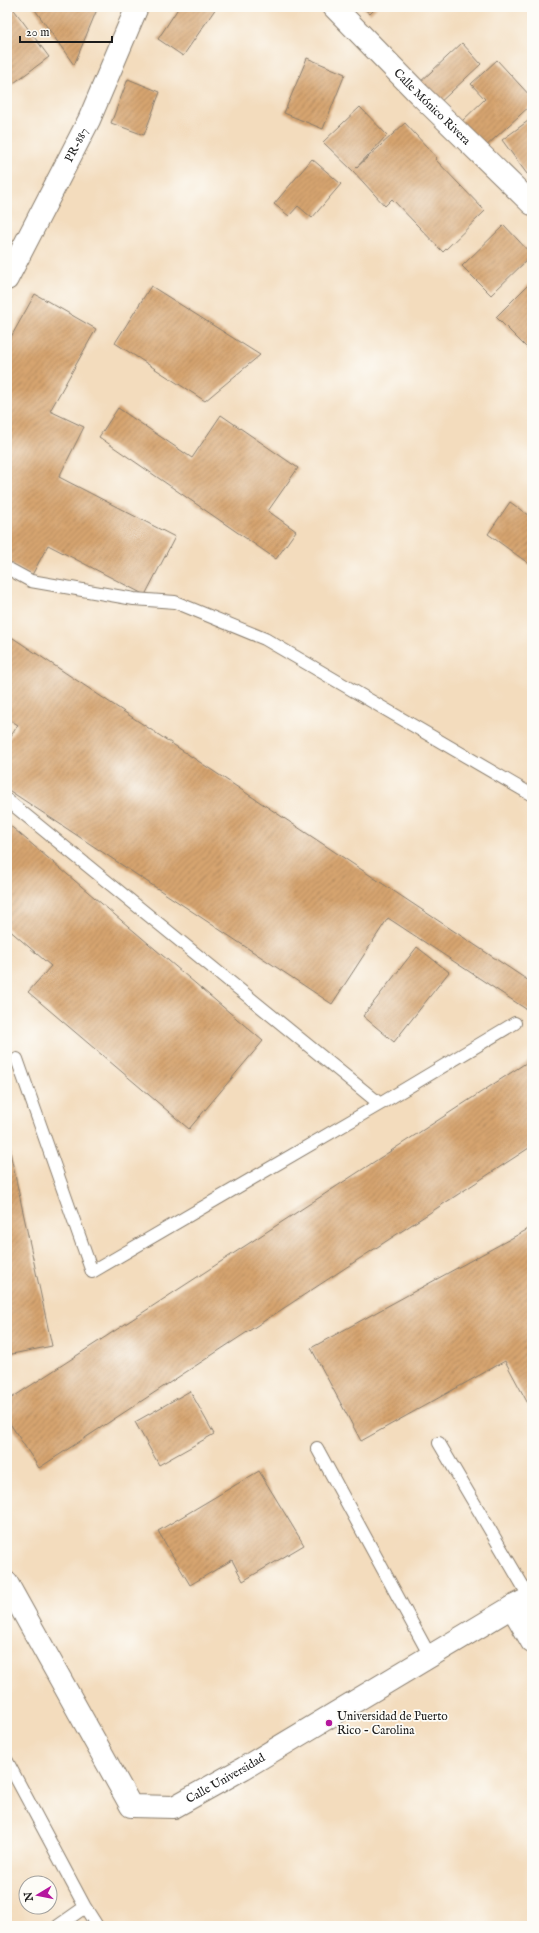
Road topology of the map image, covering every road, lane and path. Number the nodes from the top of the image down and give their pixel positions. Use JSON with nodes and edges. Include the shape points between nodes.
{"nodes":[{"id":1,"x":137,"y":7,"type":"edge"},
{"id":2,"x":334,"y":7,"type":"edge"},
{"id":3,"x":532,"y":204,"type":"edge"},
{"id":4,"x":7,"y":278,"type":"edge"},
{"id":5,"x":7,"y":568,"type":"edge"},
{"id":6,"x":532,"y":795,"type":"edge"},
{"id":7,"x":7,"y":800,"type":"edge"},
{"id":8,"x":516,"y":1023,"type":"dead end"},
{"id":9,"x":17,"y":1059,"type":"dead end"},
{"id":10,"x":380,"y":1104,"type":"junction"},
{"id":11,"x":439,"y":1443,"type":"dead end"},
{"id":12,"x":317,"y":1448,"type":"dead end"},
{"id":13,"x":7,"y":1583,"type":"edge"},
{"id":14,"x":525,"y":1601,"type":"edge"},
{"id":15,"x":532,"y":1642,"type":"edge"},
{"id":16,"x":430,"y":1656,"type":"junction"},
{"id":17,"x":7,"y":1761,"type":"edge"},
{"id":18,"x":85,"y":1907,"type":"junction"},
{"id":19,"x":58,"y":1926,"type":"edge"},
{"id":20,"x":97,"y":1926,"type":"edge"}],
"edges":[{"from":1,"to":4,"type":"street","name":"PR-887","via":[[89,120]]},
{"from":2,"to":3,"type":"street","name":"Calle Mónico Rivera"},
{"from":5,"to":6,"type":"lane","via":[[31,581],[134,599],[175,602],[265,640]]},
{"from":7,"to":10,"type":"lane"},
{"from":8,"to":10,"type":"lane"},
{"from":9,"to":10,"type":"lane","via":[[92,1272]]},
{"from":11,"to":14,"type":"lane"},
{"from":12,"to":16,"type":"lane"},
{"from":13,"to":16,"type":"street","name":"Calle Universidad","via":[[131,1806],[174,1807]]},
{"from":14,"to":15,"type":"street"},
{"from":14,"to":16,"type":"street","name":"Calle Universidad"},
{"from":17,"to":18,"type":"lane"},
{"from":18,"to":19,"type":"lane"},
{"from":18,"to":20,"type":"lane"}]}
